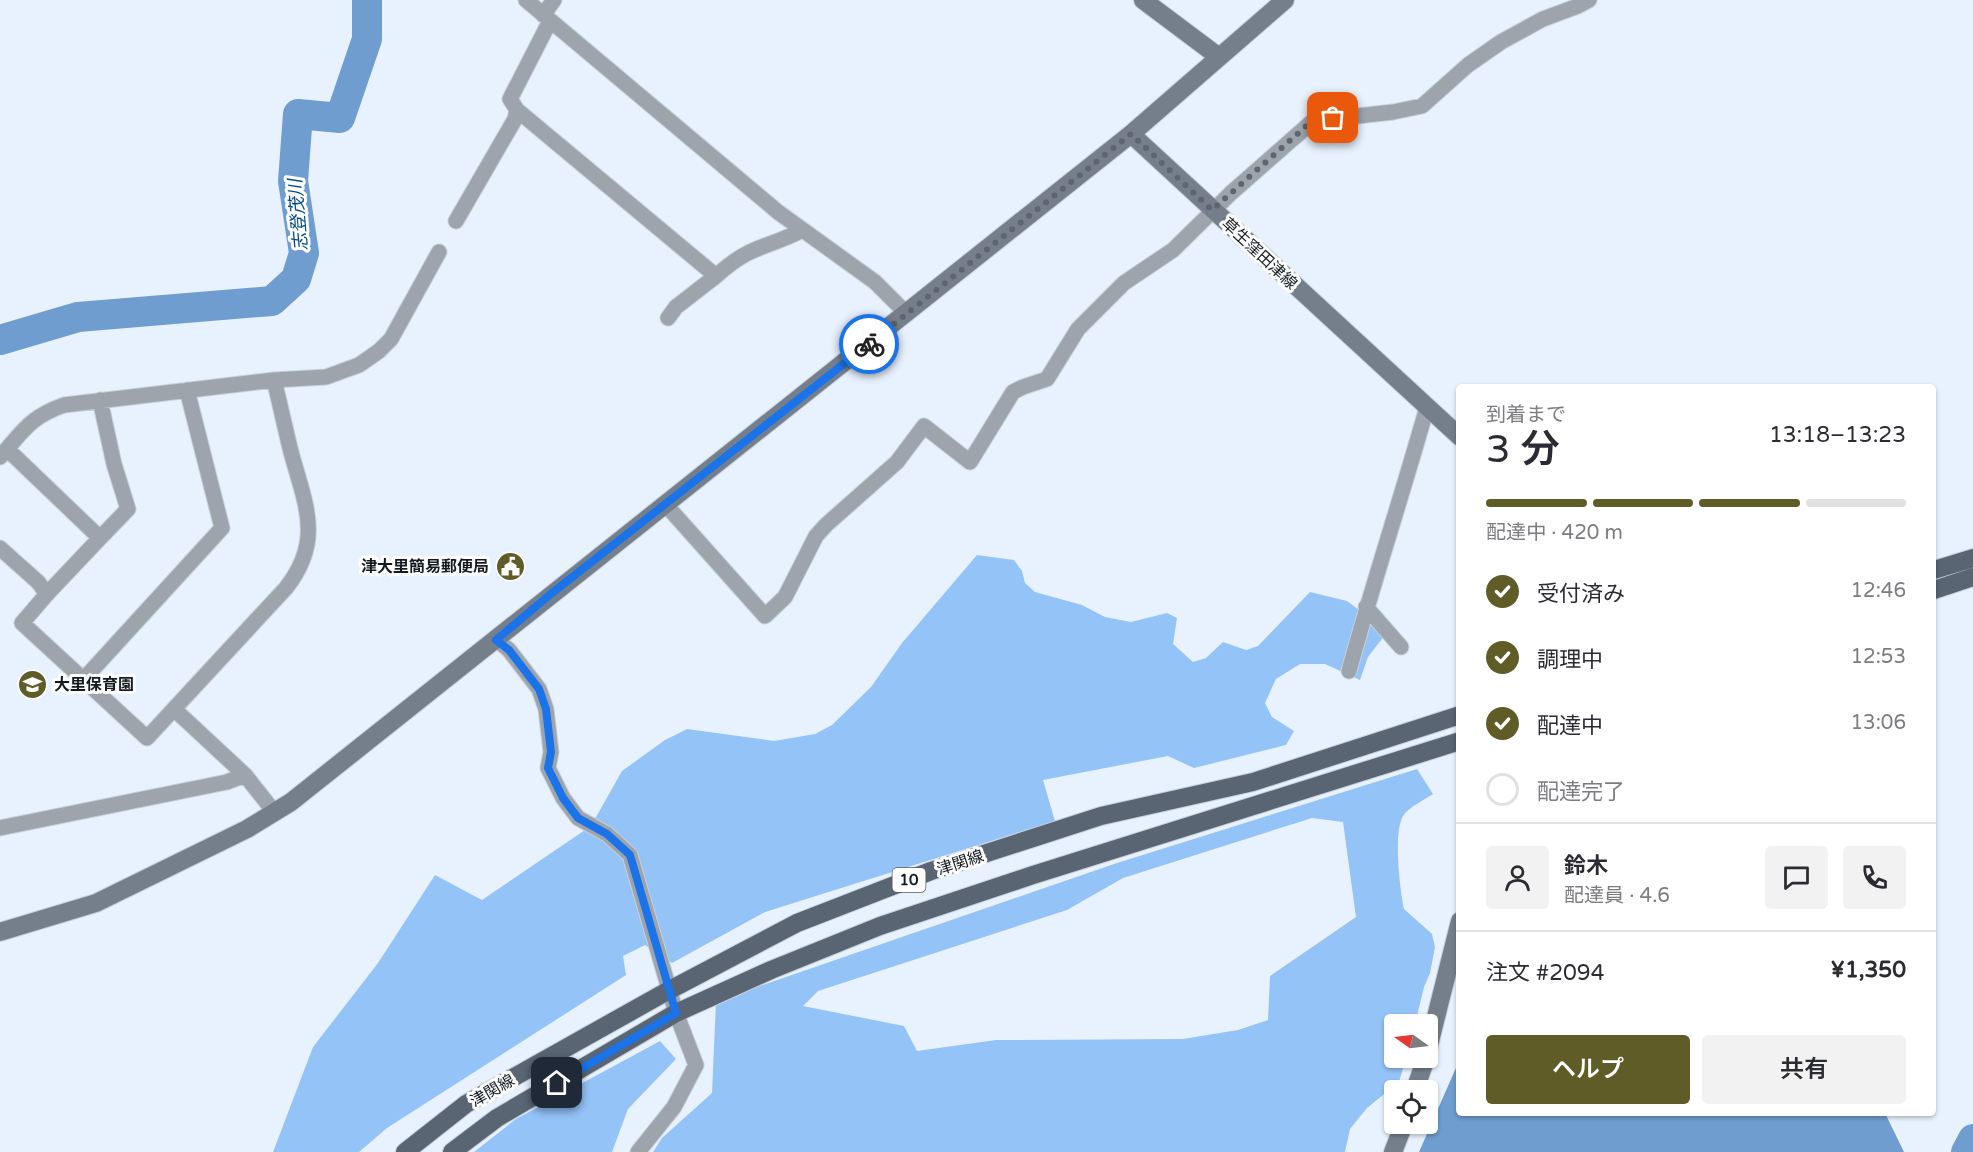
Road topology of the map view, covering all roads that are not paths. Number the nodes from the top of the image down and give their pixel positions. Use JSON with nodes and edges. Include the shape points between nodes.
{"nodes":[{"id":1,"x":526,"y":0,"type":"edge"},
{"id":2,"x":554,"y":0,"type":"edge"},
{"id":3,"x":1143,"y":0,"type":"edge"},
{"id":4,"x":1285,"y":0,"type":"edge"},
{"id":5,"x":1589,"y":0,"type":"edge"},
{"id":6,"x":547,"y":18,"type":"junction"},
{"id":7,"x":1219,"y":57,"type":"junction"},
{"id":8,"x":517,"y":110,"type":"junction"},
{"id":9,"x":1131,"y":134,"type":"junction"},
{"id":10,"x":1212,"y":210,"type":"junction"},
{"id":11,"x":456,"y":221,"type":"dead end"},
{"id":12,"x":802,"y":230,"type":"junction"},
{"id":13,"x":439,"y":252,"type":"dead end"},
{"id":14,"x":716,"y":276,"type":"junction"},
{"id":15,"x":907,"y":314,"type":"junction"},
{"id":16,"x":668,"y":318,"type":"dead end"},
{"id":17,"x":274,"y":380,"type":"junction"},
{"id":18,"x":187,"y":390,"type":"junction"},
{"id":19,"x":100,"y":400,"type":"junction"},
{"id":20,"x":1427,"y":407,"type":"junction"},
{"id":21,"x":1456,"y":433,"type":"edge"},
{"id":22,"x":3,"y":453,"type":"edge"},
{"id":23,"x":666,"y":505,"type":"junction"},
{"id":24,"x":100,"y":538,"type":"junction"},
{"id":25,"x":0,"y":548,"type":"edge"},
{"id":26,"x":1973,"y":558,"type":"edge"},
{"id":27,"x":1936,"y":569,"type":"edge"},
{"id":28,"x":1973,"y":578,"type":"edge"},
{"id":29,"x":1936,"y":589,"type":"edge"},
{"id":30,"x":47,"y":594,"type":"junction"},
{"id":31,"x":1366,"y":607,"type":"junction"},
{"id":32,"x":496,"y":640,"type":"junction"},
{"id":33,"x":1401,"y":648,"type":"dead end"},
{"id":34,"x":1349,"y":671,"type":"dead end"},
{"id":35,"x":83,"y":680,"type":"junction"},
{"id":36,"x":174,"y":709,"type":"junction"},
{"id":37,"x":1456,"y":717,"type":"edge"},
{"id":38,"x":1456,"y":742,"type":"edge"},
{"id":39,"x":245,"y":775,"type":"junction"},
{"id":40,"x":275,"y":813,"type":"junction"},
{"id":41,"x":0,"y":828,"type":"edge"},
{"id":42,"x":0,"y":932,"type":"edge"},
{"id":43,"x":1456,"y":937,"type":"edge"},
{"id":44,"x":669,"y":990,"type":"junction"},
{"id":45,"x":676,"y":1013,"type":"junction"},
{"id":46,"x":1437,"y":1014,"type":"edge"},
{"id":47,"x":1400,"y":1134,"type":"edge"},
{"id":48,"x":405,"y":1152,"type":"edge"},
{"id":49,"x":452,"y":1152,"type":"edge"},
{"id":50,"x":638,"y":1152,"type":"edge"},
{"id":51,"x":1394,"y":1152,"type":"edge"}],
"edges":[{"from":1,"to":6,"type":"street"},
{"from":2,"to":6,"type":"street"},
{"from":3,"to":7,"type":"street"},
{"from":4,"to":7,"type":"street"},
{"from":5,"to":10,"type":"street","via":[[1501,42],[1422,106],[1313,120]]},
{"from":6,"to":8,"type":"street","via":[[510,99]]},
{"from":6,"to":12,"type":"street"},
{"from":7,"to":9,"type":"street"},
{"from":8,"to":11,"type":"street"},
{"from":8,"to":14,"type":"street"},
{"from":9,"to":10,"type":"street","name":"草生窪田津線"},
{"from":9,"to":15,"type":"street"},
{"from":10,"to":20,"type":"street","name":"草生窪田津線"},
{"from":10,"to":23,"type":"street","via":[[1173,250],[1124,283],[1078,328],[1047,379],[1013,392],[970,462],[924,426],[897,462],[816,536],[785,597],[765,616]]},
{"from":12,"to":14,"type":"street","via":[[734,260]]},
{"from":12,"to":15,"type":"street","via":[[875,282]]},
{"from":13,"to":17,"type":"street","via":[[401,323],[379,351],[359,365],[326,376]]},
{"from":14,"to":16,"type":"street","via":[[676,307]]},
{"from":15,"to":23,"type":"street"},
{"from":17,"to":18,"type":"street"},
{"from":17,"to":36,"type":"street","via":[[308,513],[308,542],[286,588]]},
{"from":18,"to":19,"type":"street"},
{"from":18,"to":35,"type":"street","via":[[222,528]]},
{"from":19,"to":22,"type":"street","via":[[64,405],[39,415]]},
{"from":19,"to":24,"type":"street","via":[[128,509]]},
{"from":20,"to":21,"type":"street","name":"草生窪田津線"},
{"from":20,"to":31,"type":"street"},
{"from":22,"to":24,"type":"street"},
{"from":23,"to":32,"type":"street"},
{"from":24,"to":30,"type":"street"},
{"from":25,"to":30,"type":"street"},
{"from":26,"to":27,"type":"main road"},
{"from":28,"to":29,"type":"main road"},
{"from":30,"to":35,"type":"street","via":[[22,623]]},
{"from":31,"to":33,"type":"street"},
{"from":31,"to":34,"type":"street"},
{"from":32,"to":40,"type":"street"},
{"from":32,"to":44,"type":"street","via":[[509,650],[539,689],[546,709],[551,752],[548,768],[563,798],[578,818],[607,834],[630,855]]},
{"from":35,"to":36,"type":"street","via":[[147,738]]},
{"from":36,"to":39,"type":"street"},
{"from":37,"to":44,"type":"main road","name":"津関線","number":"10","via":[[1253,782],[1101,816],[931,871],[797,923]]},
{"from":38,"to":45,"type":"main road","name":"津関線","number":"10","via":[[880,926]]},
{"from":39,"to":40,"type":"street"},
{"from":39,"to":41,"type":"street","via":[[227,782]]},
{"from":40,"to":42,"type":"street","via":[[96,903]]},
{"from":43,"to":46,"type":"street"},
{"from":44,"to":45,"type":"street"},
{"from":44,"to":48,"type":"main road","name":"津関線","number":"10","via":[[466,1104]]},
{"from":45,"to":49,"type":"main road","name":"津関線","number":"10","via":[[497,1118]]},
{"from":45,"to":50,"type":"street","via":[[696,1065],[674,1107]]},
{"from":47,"to":51,"type":"street"}]}
